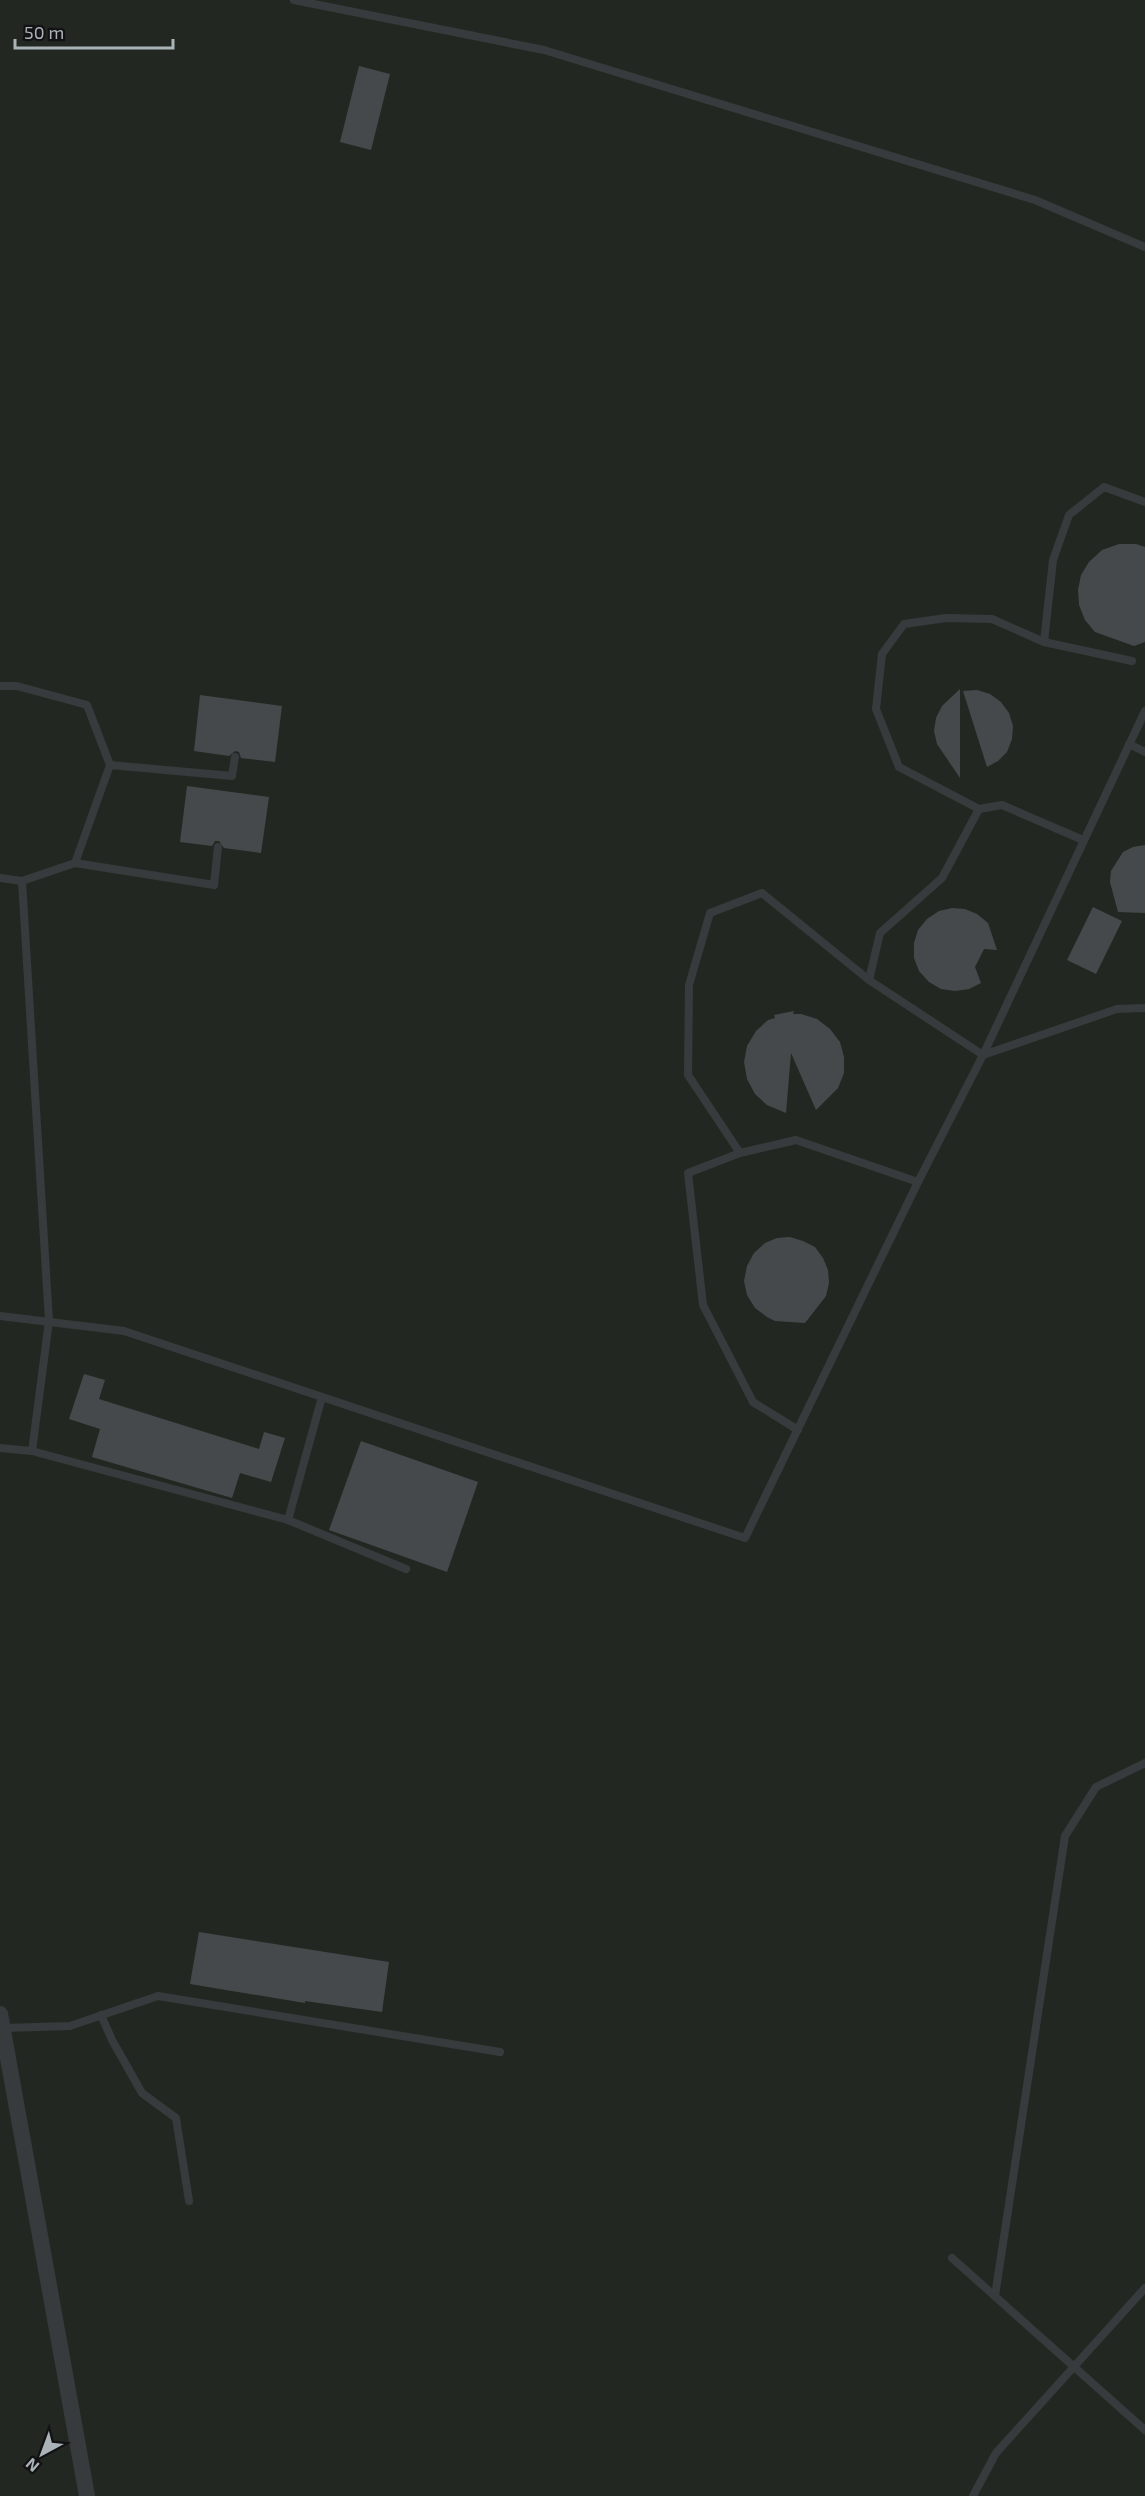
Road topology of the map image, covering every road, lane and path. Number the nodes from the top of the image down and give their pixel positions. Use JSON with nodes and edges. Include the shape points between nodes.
{"nodes":[{"id":1,"x":294,"y":0,"type":"edge"},
{"id":2,"x":1145,"y":247,"type":"edge"},
{"id":3,"x":1145,"y":502,"type":"edge"},
{"id":4,"x":1044,"y":642,"type":"junction"},
{"id":5,"x":1132,"y":661,"type":"dead end"},
{"id":6,"x":0,"y":686,"type":"edge"},
{"id":7,"x":1145,"y":711,"type":"edge"},
{"id":8,"x":1129,"y":744,"type":"junction"},
{"id":9,"x":1145,"y":752,"type":"edge"},
{"id":10,"x":235,"y":757,"type":"dead end"},
{"id":11,"x":110,"y":765,"type":"junction"},
{"id":12,"x":979,"y":808,"type":"junction"},
{"id":13,"x":1083,"y":840,"type":"junction"},
{"id":14,"x":218,"y":847,"type":"dead end"},
{"id":15,"x":75,"y":863,"type":"junction"},
{"id":16,"x":0,"y":878,"type":"edge"},
{"id":17,"x":22,"y":880,"type":"junction"},
{"id":18,"x":869,"y":980,"type":"junction"},
{"id":19,"x":1145,"y":1008,"type":"edge"},
{"id":20,"x":983,"y":1055,"type":"junction"},
{"id":21,"x":740,"y":1154,"type":"junction"},
{"id":22,"x":918,"y":1182,"type":"junction"},
{"id":23,"x":0,"y":1316,"type":"edge"},
{"id":24,"x":49,"y":1321,"type":"junction"},
{"id":25,"x":322,"y":1397,"type":"junction"},
{"id":26,"x":798,"y":1430,"type":"junction"},
{"id":27,"x":0,"y":1448,"type":"edge"},
{"id":28,"x":32,"y":1451,"type":"junction"},
{"id":29,"x":288,"y":1520,"type":"junction"},
{"id":30,"x":406,"y":1569,"type":"dead end"},
{"id":31,"x":1145,"y":1763,"type":"edge"},
{"id":32,"x":102,"y":2015,"type":"junction"},
{"id":33,"x":1,"y":2021,"type":"edge"},
{"id":34,"x":500,"y":2052,"type":"dead end"},
{"id":35,"x":189,"y":2201,"type":"dead end"},
{"id":36,"x":952,"y":2258,"type":"dead end"},
{"id":37,"x":1145,"y":2288,"type":"edge"},
{"id":38,"x":995,"y":2296,"type":"junction"},
{"id":39,"x":1074,"y":2367,"type":"junction"},
{"id":40,"x":1145,"y":2430,"type":"edge"},
{"id":41,"x":87,"y":2496,"type":"edge"},
{"id":42,"x":973,"y":2496,"type":"edge"}],
"edges":[{"from":1,"to":2,"type":"lane","via":[[544,50],[1035,200]]},
{"from":3,"to":4,"type":"lane","via":[[1104,487],[1069,514],[1053,560]]},
{"from":4,"to":5,"type":"lane"},
{"from":4,"to":12,"type":"lane","via":[[992,619],[946,618],[904,624],[882,654],[876,709],[899,767]]},
{"from":6,"to":11,"type":"lane","via":[[17,686],[87,705]]},
{"from":7,"to":8,"type":"lane"},
{"from":8,"to":9,"type":"lane"},
{"from":8,"to":13,"type":"lane"},
{"from":10,"to":11,"type":"lane","via":[[232,776]]},
{"from":11,"to":15,"type":"lane"},
{"from":12,"to":13,"type":"lane","via":[[1002,805]]},
{"from":12,"to":18,"type":"lane","via":[[942,878],[880,933]]},
{"from":13,"to":20,"type":"lane"},
{"from":14,"to":15,"type":"lane","via":[[214,885]]},
{"from":15,"to":17,"type":"lane"},
{"from":16,"to":17,"type":"lane"},
{"from":17,"to":24,"type":"lane"},
{"from":18,"to":20,"type":"lane"},
{"from":18,"to":21,"type":"lane","via":[[762,893],[710,914],[689,985],[688,1075]]},
{"from":19,"to":20,"type":"lane","via":[[1117,1009]]},
{"from":20,"to":22,"type":"lane"},
{"from":21,"to":22,"type":"lane","via":[[796,1140]]},
{"from":21,"to":26,"type":"lane","via":[[688,1173],[703,1305],[753,1402]]},
{"from":22,"to":26,"type":"lane"},
{"from":23,"to":24,"type":"lane"},
{"from":24,"to":25,"type":"lane","via":[[124,1331]]},
{"from":24,"to":28,"type":"lane"},
{"from":25,"to":26,"type":"lane","via":[[745,1538]]},
{"from":25,"to":29,"type":"lane"},
{"from":27,"to":28,"type":"lane"},
{"from":28,"to":29,"type":"lane"},
{"from":29,"to":30,"type":"lane"},
{"from":31,"to":38,"type":"lane","via":[[1096,1787],[1065,1836]]},
{"from":32,"to":33,"type":"lane","via":[[70,2026]]},
{"from":32,"to":34,"type":"lane","via":[[158,1996]]},
{"from":32,"to":35,"type":"lane","via":[[142,2092],[176,2118]]},
{"from":33,"to":41,"type":"street"},
{"from":36,"to":38,"type":"lane"},
{"from":37,"to":39,"type":"lane"},
{"from":38,"to":39,"type":"lane"},
{"from":39,"to":40,"type":"lane"},
{"from":39,"to":42,"type":"lane","via":[[996,2453]]}]}
